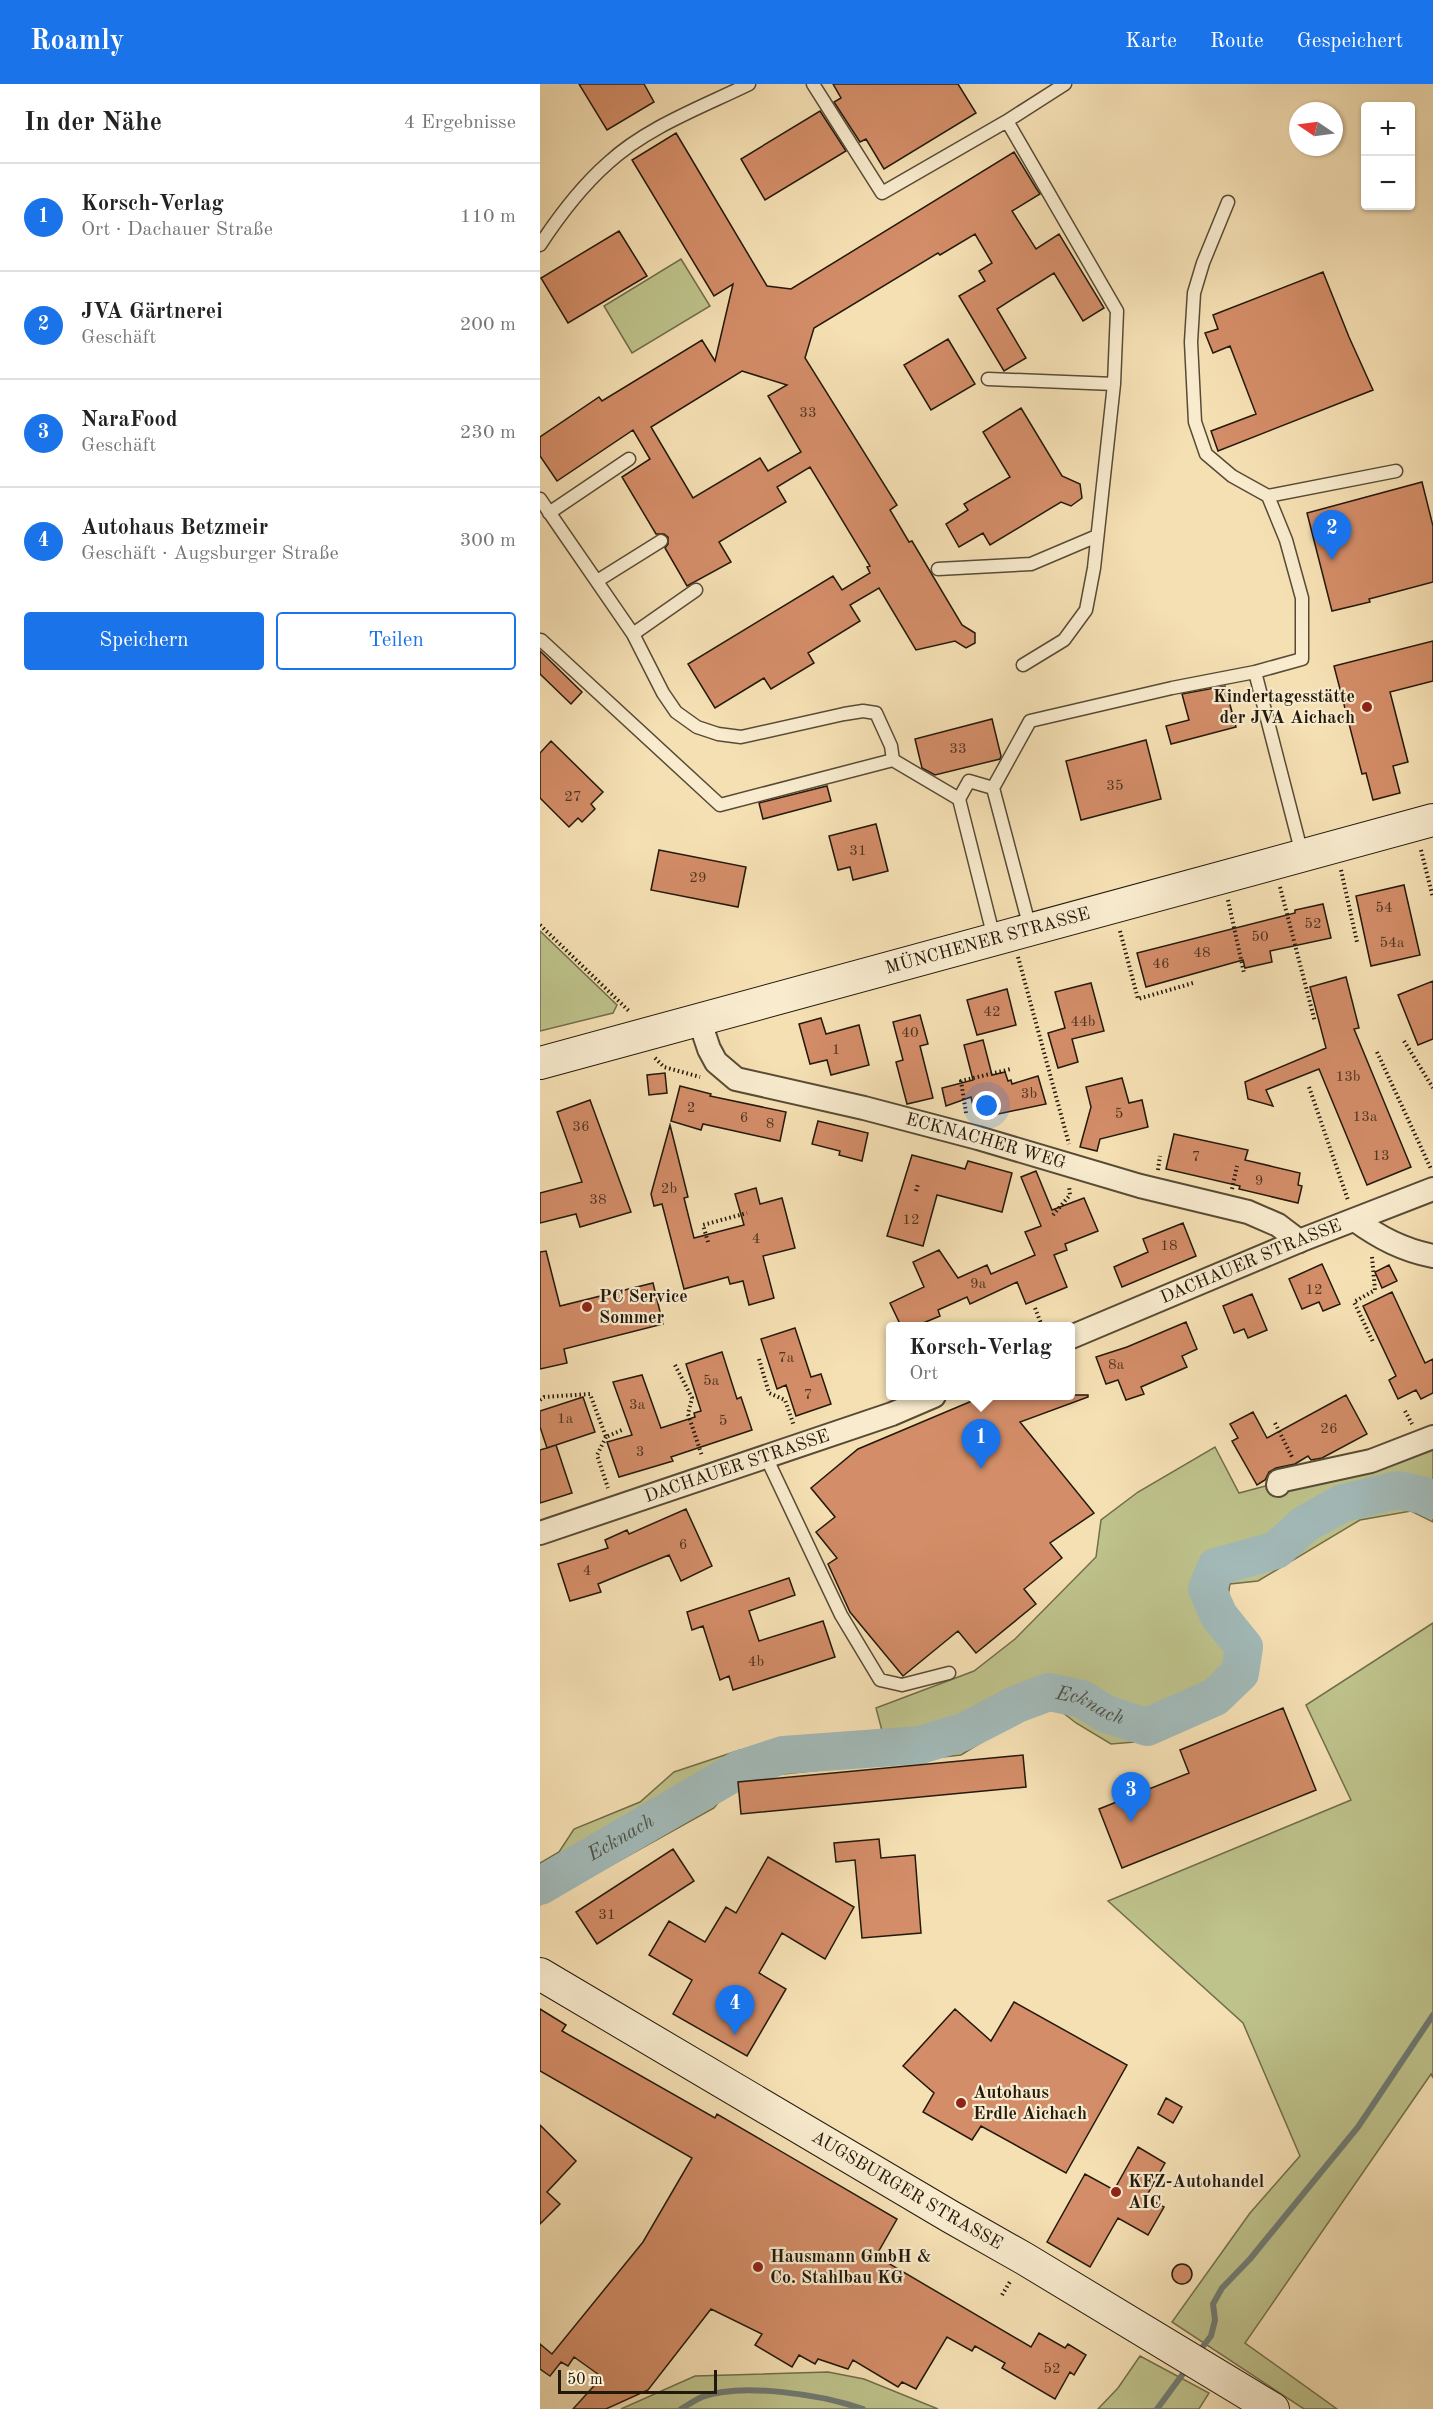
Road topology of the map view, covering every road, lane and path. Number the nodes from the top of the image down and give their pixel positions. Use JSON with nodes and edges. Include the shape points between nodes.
{"nodes":[{"id":1,"x":749,"y":84,"type":"edge"},
{"id":2,"x":813,"y":84,"type":"edge"},
{"id":3,"x":1065,"y":84,"type":"edge"},
{"id":4,"x":1007,"y":121,"type":"junction"},
{"id":5,"x":1228,"y":202,"type":"dead end"},
{"id":6,"x":540,"y":245,"type":"edge"},
{"id":7,"x":988,"y":379,"type":"dead end"},
{"id":8,"x":1114,"y":384,"type":"junction"},
{"id":9,"x":629,"y":459,"type":"dead end"},
{"id":10,"x":1396,"y":471,"type":"dead end"},
{"id":11,"x":1268,"y":496,"type":"junction"},
{"id":12,"x":540,"y":500,"type":"edge"},
{"id":13,"x":549,"y":513,"type":"junction"},
{"id":14,"x":1097,"y":536,"type":"junction"},
{"id":15,"x":661,"y":542,"type":"dead end"},
{"id":16,"x":938,"y":569,"type":"dead end"},
{"id":17,"x":597,"y":582,"type":"junction"},
{"id":18,"x":696,"y":590,"type":"dead end"},
{"id":19,"x":633,"y":634,"type":"junction"},
{"id":20,"x":542,"y":640,"type":"dead end"},
{"id":21,"x":1023,"y":665,"type":"dead end"},
{"id":22,"x":1255,"y":672,"type":"junction"},
{"id":23,"x":893,"y":760,"type":"junction"},
{"id":24,"x":993,"y":788,"type":"junction"},
{"id":25,"x":959,"y":799,"type":"junction"},
{"id":26,"x":1424,"y":823,"type":"edge"},
{"id":27,"x":1334,"y":847,"type":"junction"},
{"id":28,"x":1288,"y":859,"type":"junction"},
{"id":29,"x":1221,"y":877,"type":"junction"},
{"id":30,"x":1433,"y":898,"type":"edge"},
{"id":31,"x":1112,"y":906,"type":"junction"},
{"id":32,"x":540,"y":925,"type":"edge"},
{"id":33,"x":1013,"y":939,"type":"junction"},
{"id":34,"x":1357,"y":942,"type":"dead end"},
{"id":35,"x":1244,"y":973,"type":"dead end"},
{"id":36,"x":1193,"y":983,"type":"dead end"},
{"id":37,"x":699,"y":1019,"type":"junction"},
{"id":38,"x":1315,"y":1022,"type":"dead end"},
{"id":39,"x":641,"y":1035,"type":"junction"},
{"id":40,"x":1404,"y":1041,"type":"dead end"},
{"id":41,"x":1377,"y":1052,"type":"dead end"},
{"id":42,"x":540,"y":1063,"type":"edge"},
{"id":43,"x":1011,"y":1069,"type":"dead end"},
{"id":44,"x":736,"y":1079,"type":"junction"},
{"id":45,"x":1309,"y":1087,"type":"dead end"},
{"id":46,"x":1433,"y":1088,"type":"edge"},
{"id":47,"x":969,"y":1135,"type":"junction"},
{"id":48,"x":1065,"y":1165,"type":"junction"},
{"id":49,"x":1433,"y":1174,"type":"edge"},
{"id":50,"x":918,"y":1184,"type":"dead end"},
{"id":51,"x":1433,"y":1189,"type":"edge"},
{"id":52,"x":916,"y":1191,"type":"dead end"},
{"id":53,"x":747,"y":1213,"type":"dead end"},
{"id":54,"x":1053,"y":1215,"type":"dead end"},
{"id":55,"x":1355,"y":1220,"type":"junction"},
{"id":56,"x":1379,"y":1237,"type":"junction"},
{"id":57,"x":1299,"y":1241,"type":"junction"},
{"id":58,"x":708,"y":1242,"type":"dead end"},
{"id":59,"x":1433,"y":1256,"type":"edge"},
{"id":60,"x":1035,"y":1308,"type":"dead end"},
{"id":61,"x":1040,"y":1322,"type":"edge"},
{"id":62,"x":1075,"y":1335,"type":"edge"},
{"id":63,"x":1372,"y":1342,"type":"dead end"},
{"id":64,"x":759,"y":1359,"type":"dead end"},
{"id":65,"x":675,"y":1365,"type":"dead end"},
{"id":66,"x":540,"y":1400,"type":"edge"},
{"id":67,"x":923,"y":1400,"type":"edge"},
{"id":68,"x":1275,"y":1423,"type":"dead end"},
{"id":69,"x":622,"y":1430,"type":"dead end"},
{"id":70,"x":606,"y":1437,"type":"junction"},
{"id":71,"x":1433,"y":1437,"type":"edge"},
{"id":72,"x":802,"y":1445,"type":"junction"},
{"id":73,"x":766,"y":1457,"type":"junction"},
{"id":74,"x":710,"y":1476,"type":"junction"},
{"id":75,"x":1302,"y":1477,"type":"junction"},
{"id":76,"x":1278,"y":1485,"type":"dead end"},
{"id":77,"x":614,"y":1509,"type":"junction"},
{"id":78,"x":540,"y":1533,"type":"edge"},
{"id":79,"x":949,"y":1672,"type":"dead end"},
{"id":80,"x":540,"y":1974,"type":"edge"},
{"id":81,"x":1273,"y":2409,"type":"edge"}],
"edges":[{"from":1,"to":6,"type":"lane","via":[[639,140],[608,163]]},
{"from":2,"to":4,"type":"lane","via":[[882,193]]},
{"from":3,"to":4,"type":"lane"},
{"from":4,"to":8,"type":"lane","via":[[1117,311]]},
{"from":5,"to":11,"type":"lane","via":[[1194,292],[1191,342],[1196,422],[1206,454],[1232,476]]},
{"from":7,"to":8,"type":"lane"},
{"from":8,"to":14,"type":"lane"},
{"from":9,"to":13,"type":"lane"},
{"from":10,"to":11,"type":"lane"},
{"from":11,"to":22,"type":"lane","via":[[1286,540],[1302,598],[1302,659]]},
{"from":12,"to":13,"type":"lane"},
{"from":13,"to":17,"type":"lane"},
{"from":14,"to":16,"type":"lane","via":[[1031,564]]},
{"from":14,"to":21,"type":"lane","via":[[1086,610],[1064,640]]},
{"from":15,"to":17,"type":"lane"},
{"from":17,"to":19,"type":"lane"},
{"from":18,"to":19,"type":"lane"},
{"from":19,"to":23,"type":"lane","via":[[676,712],[697,727],[741,737],[853,712],[876,713]]},
{"from":20,"to":23,"type":"lane","via":[[720,805]]},
{"from":22,"to":24,"type":"lane","via":[[1030,722]]},
{"from":22,"to":28,"type":"lane"},
{"from":23,"to":25,"type":"lane"},
{"from":24,"to":25,"type":"lane","via":[[969,781]]},
{"from":24,"to":33,"type":"lane"},
{"from":25,"to":33,"type":"lane"},
{"from":26,"to":27,"type":"main road","name":"MÜNCHENER STRASSE"},
{"from":26,"to":30,"type":"path"},
{"from":27,"to":28,"type":"main road","name":"MÜNCHENER STRASSE"},
{"from":27,"to":34,"type":"path"},
{"from":28,"to":29,"type":"main road","name":"MÜNCHENER STRASSE"},
{"from":28,"to":38,"type":"path"},
{"from":29,"to":31,"type":"main road","name":"MÜNCHENER STRASSE"},
{"from":29,"to":35,"type":"path"},
{"from":31,"to":33,"type":"main road","name":"MÜNCHENER STRASSE"},
{"from":31,"to":36,"type":"path","via":[[1138,999]]},
{"from":32,"to":39,"type":"path","via":[[631,1013]]},
{"from":33,"to":37,"type":"main road","name":"MÜNCHENER STRASSE"},
{"from":33,"to":48,"type":"path","via":[[1070,1141]]},
{"from":37,"to":39,"type":"main road","name":"MÜNCHENER STRASSE"},
{"from":37,"to":44,"type":"street","via":[[716,1062]]},
{"from":39,"to":42,"type":"main road","name":"MÜNCHENER STRASSE"},
{"from":39,"to":44,"type":"path","via":[[664,1067],[719,1082]]},
{"from":40,"to":46,"type":"path"},
{"from":41,"to":49,"type":"path"},
{"from":43,"to":47,"type":"path","via":[[961,1081]]},
{"from":44,"to":47,"type":"street","name":"ECKNACHER WEG"},
{"from":45,"to":55,"type":"path"},
{"from":47,"to":48,"type":"street","name":"ECKNACHER WEG"},
{"from":48,"to":54,"type":"path","via":[[1070,1195]]},
{"from":48,"to":57,"type":"street","name":"ECKNACHER WEG","via":[[1248,1212],[1278,1225]]},
{"from":50,"to":52,"type":"path"},
{"from":51,"to":55,"type":"street","name":"DACHAUER STRASSE"},
{"from":53,"to":58,"type":"path","via":[[702,1225]]},
{"from":55,"to":56,"type":"street"},
{"from":55,"to":57,"type":"street","name":"DACHAUER STRASSE"},
{"from":56,"to":59,"type":"street","via":[[1408,1251]]},
{"from":56,"to":63,"type":"path","via":[[1372,1257],[1375,1290],[1354,1302]]},
{"from":57,"to":62,"type":"street","name":"DACHAUER STRASSE"},
{"from":60,"to":61,"type":"path"},
{"from":64,"to":72,"type":"path","via":[[769,1393],[785,1400]]},
{"from":65,"to":74,"type":"path","via":[[692,1398],[688,1414]]},
{"from":66,"to":70,"type":"path","via":[[590,1394]]},
{"from":67,"to":72,"type":"street","name":"DACHAUER STRASSE"},
{"from":68,"to":75,"type":"path"},
{"from":69,"to":70,"type":"path"},
{"from":70,"to":77,"type":"path","via":[[597,1455]]},
{"from":71,"to":75,"type":"street","via":[[1371,1461]]},
{"from":72,"to":73,"type":"street","name":"DACHAUER STRASSE"},
{"from":73,"to":74,"type":"street","name":"DACHAUER STRASSE"},
{"from":73,"to":79,"type":"lane","via":[[841,1615],[880,1680],[902,1685]]},
{"from":74,"to":77,"type":"street","name":"DACHAUER STRASSE"},
{"from":75,"to":76,"type":"street","via":[[1279,1481]]},
{"from":77,"to":78,"type":"street","name":"DACHAUER STRASSE"},
{"from":80,"to":81,"type":"main road","name":"AUGSBURGER STRASSE"}]}
